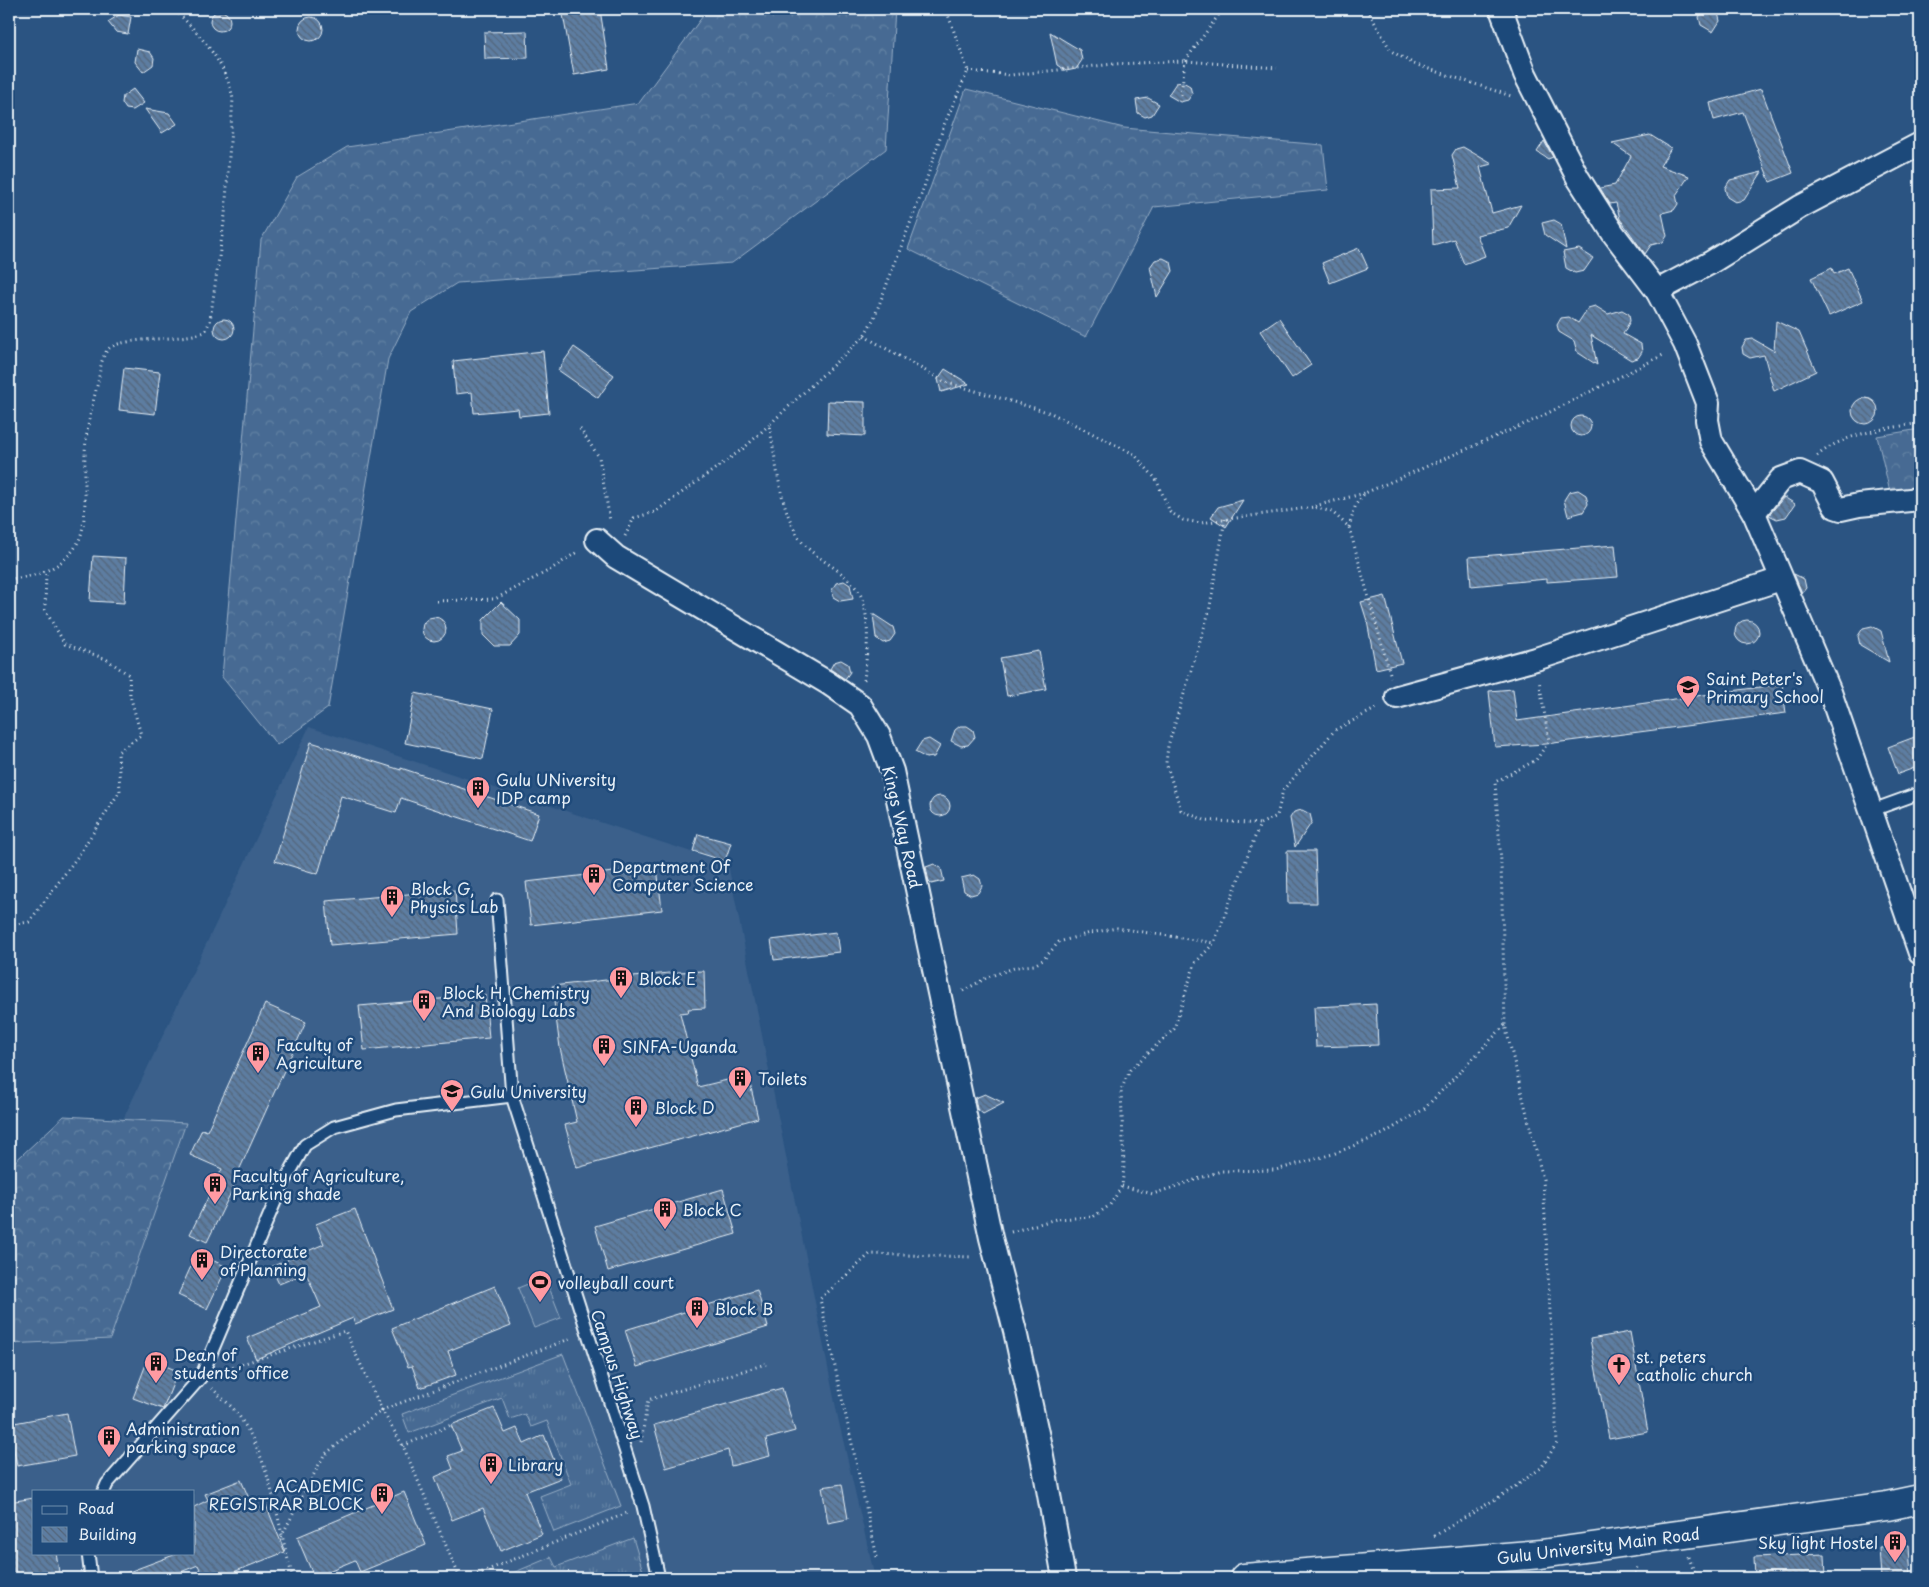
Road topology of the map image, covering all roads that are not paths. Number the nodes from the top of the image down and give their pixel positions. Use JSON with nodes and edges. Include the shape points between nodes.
{"nodes":[{"id":1,"x":1502,"y":9,"type":"edge"},
{"id":2,"x":1920,"y":144,"type":"edge"},
{"id":3,"x":1657,"y":291,"type":"junction"},
{"id":4,"x":1920,"y":499,"type":"edge"},
{"id":5,"x":1754,"y":513,"type":"junction"},
{"id":6,"x":597,"y":540,"type":"road end"},
{"id":7,"x":1781,"y":579,"type":"junction"},
{"id":8,"x":1397,"y":697,"type":"road end"},
{"id":9,"x":1920,"y":793,"type":"edge"},
{"id":10,"x":1870,"y":811,"type":"junction"},
{"id":11,"x":497,"y":900,"type":"dead end"},
{"id":12,"x":1920,"y":952,"type":"edge"},
{"id":13,"x":512,"y":1096,"type":"junction"},
{"id":14,"x":104,"y":1490,"type":"edge"},
{"id":15,"x":1920,"y":1499,"type":"edge"},
{"id":16,"x":88,"y":1554,"type":"edge"},
{"id":17,"x":1301,"y":1575,"type":"edge"},
{"id":18,"x":91,"y":1578,"type":"edge"},
{"id":19,"x":659,"y":1578,"type":"edge"},
{"id":20,"x":1064,"y":1578,"type":"edge"},
{"id":21,"x":1244,"y":1578,"type":"edge"}],
"edges":[{"from":1,"to":3,"type":"street","via":[[1525,74],[1578,178],[1613,233]]},
{"from":2,"to":3,"type":"street","via":[[1800,207],[1710,263]]},
{"from":3,"to":5,"type":"street","via":[[1685,344],[1708,403],[1706,420],[1711,441]]},
{"from":4,"to":5,"type":"street","via":[[1841,509],[1835,507],[1822,482],[1800,472],[1781,479]]},
{"from":5,"to":7,"type":"street"},
{"from":6,"to":20,"type":"street","name":"Kings Way Road","via":[[616,557],[860,705],[879,736],[892,771],[1042,1456]]},
{"from":7,"to":8,"type":"street","via":[[1536,659]]},
{"from":7,"to":10,"type":"street","via":[[1830,692]]},
{"from":9,"to":10,"type":"lane"},
{"from":10,"to":12,"type":"street"},
{"from":11,"to":13,"type":"lane","name":"Campus Highway"},
{"from":13,"to":14,"type":"lane","via":[[396,1110],[334,1127],[305,1145],[280,1190],[201,1377]]},
{"from":13,"to":19,"type":"lane","name":"Campus Highway","via":[[643,1506]]},
{"from":15,"to":17,"type":"street","name":"Gulu University Main Road","via":[[1541,1554]]},
{"from":16,"to":18,"type":"lane"},
{"from":17,"to":21,"type":"street","name":"Gulu University Main Road"}]}
